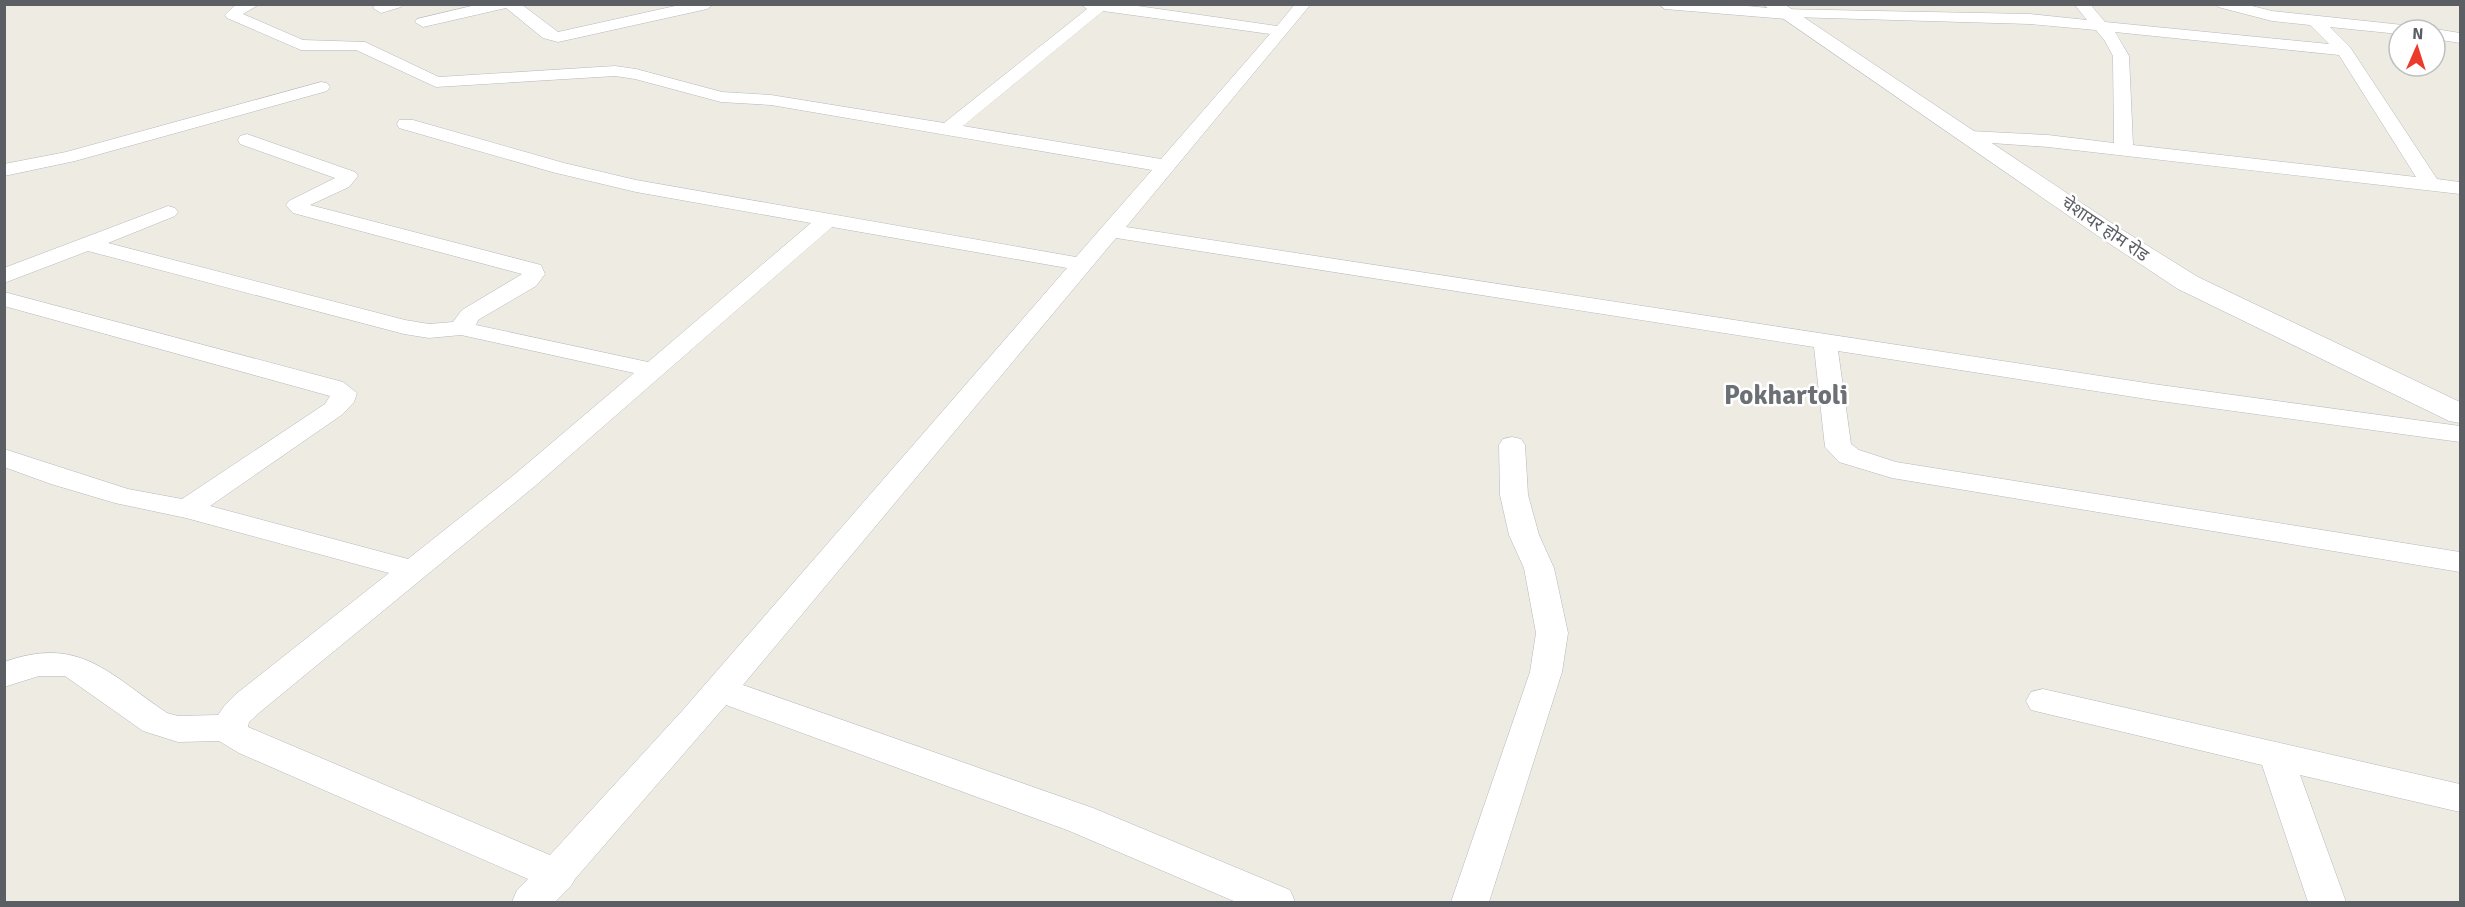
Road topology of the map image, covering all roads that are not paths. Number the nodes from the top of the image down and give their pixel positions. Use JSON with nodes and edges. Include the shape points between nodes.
{"nodes":[{"id":1,"x":253,"y":4,"type":"edge"},
{"id":2,"x":502,"y":4,"type":"edge"},
{"id":3,"x":511,"y":4,"type":"edge"},
{"id":4,"x":707,"y":4,"type":"edge"},
{"id":5,"x":1304,"y":4,"type":"edge"},
{"id":6,"x":1665,"y":4,"type":"edge"},
{"id":7,"x":2081,"y":4,"type":"edge"},
{"id":8,"x":2223,"y":4,"type":"edge"},
{"id":9,"x":1096,"y":5,"type":"edge"},
{"id":10,"x":687,"y":6,"type":"edge"},
{"id":11,"x":1780,"y":10,"type":"edge"},
{"id":12,"x":1983,"y":11,"type":"edge"},
{"id":13,"x":2315,"y":21,"type":"junction"},
{"id":14,"x":423,"y":22,"type":"dead end"},
{"id":15,"x":2099,"y":26,"type":"junction"},
{"id":16,"x":2387,"y":28,"type":"edge"},
{"id":17,"x":1281,"y":31,"type":"junction"},
{"id":18,"x":2344,"y":51,"type":"junction"},
{"id":19,"x":321,"y":87,"type":"dead end"},
{"id":20,"x":406,"y":124,"type":"dead end"},
{"id":21,"x":948,"y":129,"type":"junction"},
{"id":22,"x":1971,"y":137,"type":"junction"},
{"id":23,"x":247,"y":140,"type":"dead end"},
{"id":24,"x":2124,"y":150,"type":"junction"},
{"id":25,"x":1165,"y":166,"type":"junction"},
{"id":26,"x":4,"y":170,"type":"edge"},
{"id":27,"x":2430,"y":184,"type":"junction"},
{"id":28,"x":2460,"y":189,"type":"edge"},
{"id":29,"x":168,"y":212,"type":"dead end"},
{"id":30,"x":828,"y":219,"type":"junction"},
{"id":31,"x":1110,"y":231,"type":"junction"},
{"id":32,"x":87,"y":244,"type":"junction"},
{"id":33,"x":1081,"y":264,"type":"junction"},
{"id":34,"x":4,"y":276,"type":"edge"},
{"id":35,"x":4,"y":299,"type":"edge"},
{"id":36,"x":465,"y":328,"type":"junction"},
{"id":37,"x":1825,"y":341,"type":"junction"},
{"id":38,"x":652,"y":370,"type":"junction"},
{"id":39,"x":2460,"y":414,"type":"edge"},
{"id":40,"x":2460,"y":434,"type":"edge"},
{"id":41,"x":1512,"y":446,"type":"dead end"},
{"id":42,"x":4,"y":458,"type":"edge"},
{"id":43,"x":187,"y":509,"type":"junction"},
{"id":44,"x":2460,"y":562,"type":"edge"},
{"id":45,"x":413,"y":570,"type":"junction"},
{"id":46,"x":4,"y":675,"type":"edge"},
{"id":47,"x":720,"y":690,"type":"junction"},
{"id":48,"x":2043,"y":701,"type":"dead end"},
{"id":49,"x":231,"y":728,"type":"junction"},
{"id":50,"x":2276,"y":755,"type":"junction"},
{"id":51,"x":2460,"y":798,"type":"edge"},
{"id":52,"x":558,"y":875,"type":"junction"},
{"id":53,"x":531,"y":903,"type":"edge"},
{"id":54,"x":1276,"y":903,"type":"edge"},
{"id":55,"x":1470,"y":903,"type":"edge"},
{"id":56,"x":2327,"y":903,"type":"edge"}],
"edges":[{"from":1,"to":21,"type":"street","via":[[233,15],[301,45],[359,45],[436,82],[615,71],[721,97],[771,100]]},
{"from":2,"to":14,"type":"street"},
{"from":3,"to":10,"type":"street","via":[[549,35],[558,37]]},
{"from":4,"to":10,"type":"street"},
{"from":5,"to":17,"type":"street"},
{"from":6,"to":11,"type":"street"},
{"from":7,"to":15,"type":"street"},
{"from":8,"to":13,"type":"street","via":[[2256,14]]},
{"from":9,"to":17,"type":"street"},
{"from":9,"to":21,"type":"street","via":[[1042,55]]},
{"from":11,"to":12,"type":"street","via":[[1934,18]]},
{"from":11,"to":22,"type":"street","name":"चेशायर होम रोड"},
{"from":12,"to":15,"type":"street"},
{"from":13,"to":16,"type":"street"},
{"from":13,"to":18,"type":"street"},
{"from":15,"to":18,"type":"street"},
{"from":15,"to":24,"type":"street","via":[[2121,56]]},
{"from":17,"to":25,"type":"street"},
{"from":18,"to":27,"type":"street"},
{"from":19,"to":26,"type":"street","via":[[68,157]]},
{"from":20,"to":30,"type":"street","via":[[636,186]]},
{"from":21,"to":25,"type":"street"},
{"from":22,"to":24,"type":"street"},
{"from":22,"to":39,"type":"street","name":"चेशायर होम रोड","via":[[2188,284]]},
{"from":23,"to":36,"type":"street","via":[[348,176],[342,183],[300,202],[296,205],[300,209],[535,272],[528,281],[470,315],[464,322]]},
{"from":24,"to":27,"type":"street"},
{"from":25,"to":31,"type":"street"},
{"from":27,"to":28,"type":"street"},
{"from":29,"to":32,"type":"street"},
{"from":30,"to":33,"type":"street"},
{"from":30,"to":38,"type":"street"},
{"from":31,"to":33,"type":"street"},
{"from":31,"to":37,"type":"street"},
{"from":32,"to":34,"type":"street"},
{"from":32,"to":36,"type":"street","via":[[404,327],[429,331]]},
{"from":33,"to":47,"type":"street"},
{"from":35,"to":43,"type":"street","via":[[334,387],[344,393],[334,409]]},
{"from":36,"to":38,"type":"street"},
{"from":37,"to":40,"type":"street","via":[[2206,400]]},
{"from":37,"to":44,"type":"street","via":[[1838,447],[1869,463],[1985,486]]},
{"from":38,"to":45,"type":"street"},
{"from":41,"to":55,"type":"street","via":[[1514,495],[1524,536],[1539,568],[1552,633],[1546,672]]},
{"from":42,"to":43,"type":"street","via":[[125,497]]},
{"from":43,"to":45,"type":"street"},
{"from":45,"to":49,"type":"street","via":[[236,713]]},
{"from":46,"to":49,"type":"street","via":[[35,663],[61,663],[75,667],[155,722],[178,729]]},
{"from":47,"to":52,"type":"street"},
{"from":47,"to":54,"type":"street","via":[[1080,819]]},
{"from":48,"to":50,"type":"street"},
{"from":49,"to":52,"type":"street","via":[[234,735],[251,744]]},
{"from":50,"to":51,"type":"street"},
{"from":50,"to":56,"type":"street"},
{"from":52,"to":53,"type":"street"}]}
